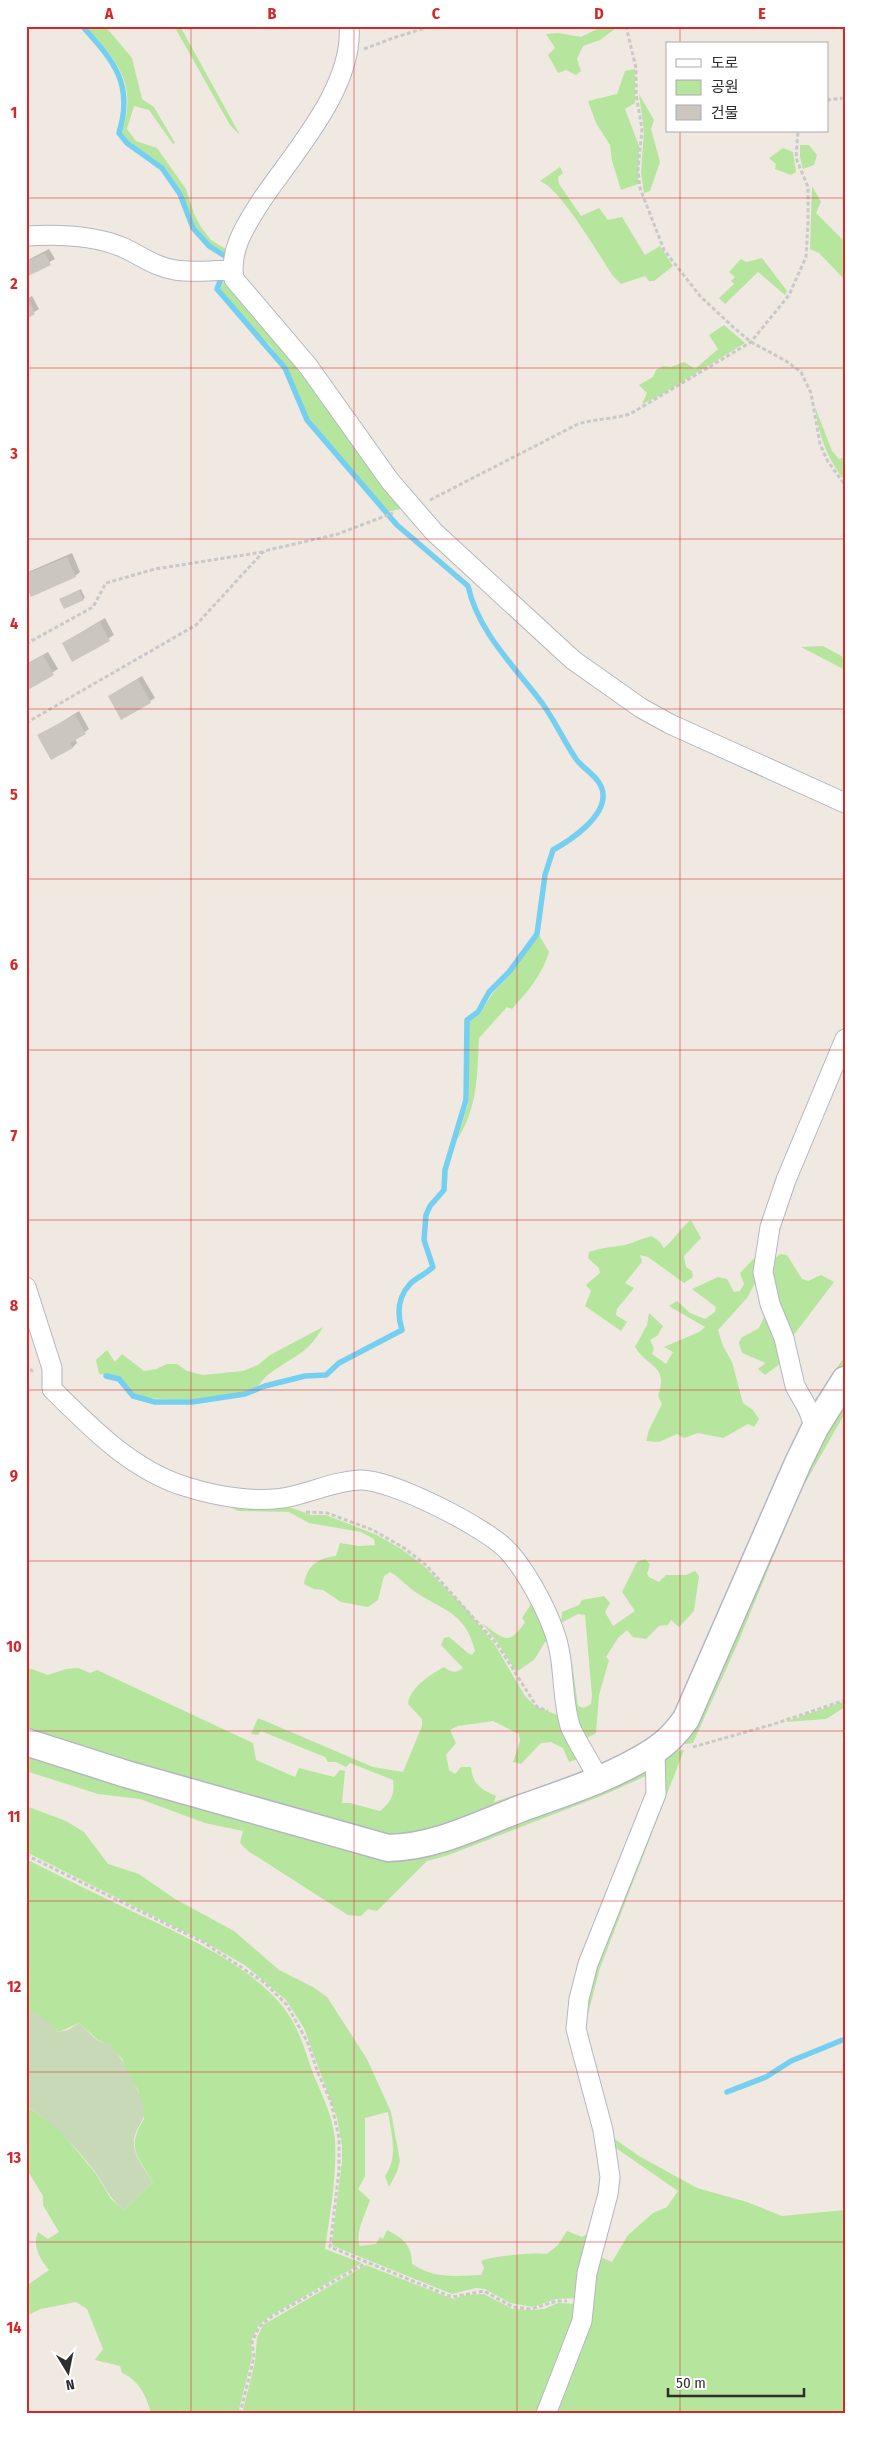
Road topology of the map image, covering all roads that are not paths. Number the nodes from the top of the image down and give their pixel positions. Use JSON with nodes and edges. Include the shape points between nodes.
{"nodes":[{"id":1,"x":349,"y":26,"type":"edge"},
{"id":2,"x":26,"y":236,"type":"edge"},
{"id":3,"x":233,"y":270,"type":"junction"},
{"id":4,"x":845,"y":803,"type":"edge"},
{"id":5,"x":845,"y":1039,"type":"edge"},
{"id":6,"x":26,"y":1287,"type":"edge"},
{"id":7,"x":845,"y":1380,"type":"edge"},
{"id":8,"x":815,"y":1428,"type":"junction"},
{"id":9,"x":26,"y":1742,"type":"edge"},
{"id":10,"x":655,"y":1750,"type":"junction"},
{"id":11,"x":599,"y":1780,"type":"junction"},
{"id":12,"x":546,"y":2414,"type":"edge"}],
"edges":[{"from":1,"to":3,"type":"street","via":[[343,75],[321,115],[248,222],[237,243]]},
{"from":2,"to":3,"type":"street","via":[[48,234],[86,238],[121,247],[151,264],[176,270]]},
{"from":3,"to":4,"type":"street","via":[[234,279],[243,291],[308,366],[413,508],[434,532],[572,660],[640,708],[670,724]]},
{"from":5,"to":8,"type":"street","via":[[786,1180],[770,1228],[762,1272],[770,1304],[784,1338],[795,1386]]},
{"from":6,"to":11,"type":"street","via":[[52,1368],[52,1389],[92,1427],[141,1466],[166,1480],[220,1494],[272,1499],[341,1483],[380,1482],[476,1526],[510,1552],[535,1591],[553,1632],[560,1651],[568,1717]]},
{"from":7,"to":8,"type":"main road"},
{"from":8,"to":10,"type":"main road","via":[[696,1700],[674,1735]]},
{"from":9,"to":11,"type":"main road","via":[[126,1774],[388,1848],[421,1845],[451,1836]]},
{"from":10,"to":11,"type":"main road"},
{"from":10,"to":12,"type":"street","via":[[656,1794],[588,1964],[577,2013],[576,2030],[603,2130],[610,2176],[586,2273],[582,2321]]}]}
